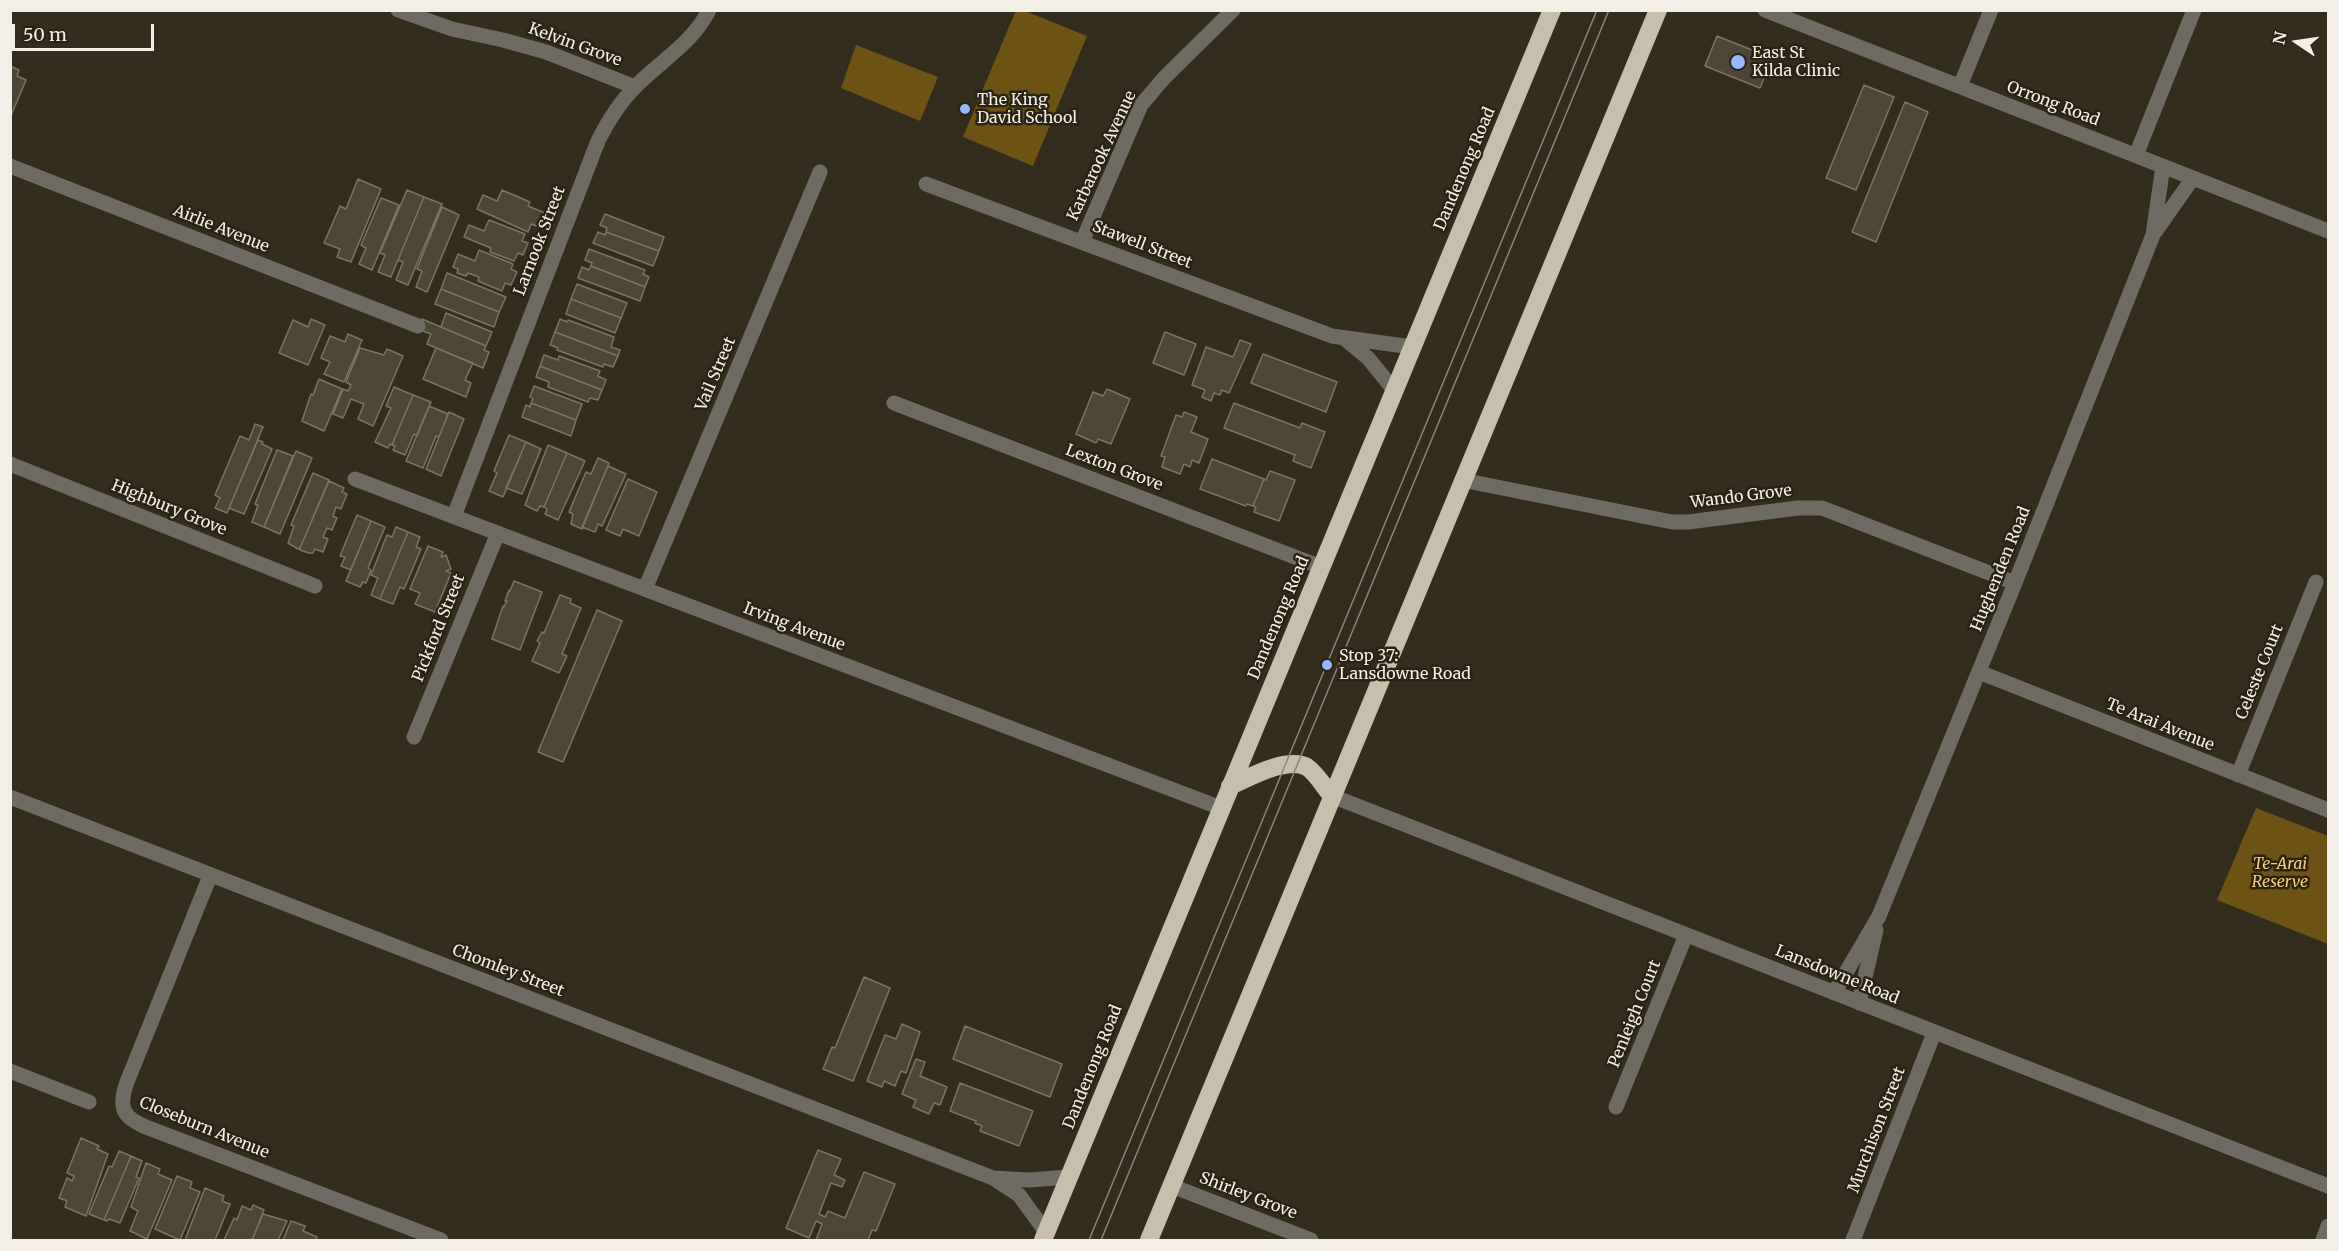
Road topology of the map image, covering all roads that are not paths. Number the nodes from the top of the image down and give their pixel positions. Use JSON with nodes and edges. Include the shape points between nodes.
{"nodes":[{"id":1,"x":398,"y":10,"type":"edge"},
{"id":2,"x":709,"y":10,"type":"edge"},
{"id":3,"x":1233,"y":10,"type":"edge"},
{"id":4,"x":1552,"y":10,"type":"edge"},
{"id":5,"x":1658,"y":10,"type":"edge"},
{"id":6,"x":1765,"y":10,"type":"edge"},
{"id":7,"x":1990,"y":10,"type":"edge"},
{"id":8,"x":2194,"y":10,"type":"edge"},
{"id":9,"x":421,"y":14,"type":"edge"},
{"id":10,"x":1960,"y":86,"type":"junction"},
{"id":11,"x":635,"y":87,"type":"junction"},
{"id":12,"x":2136,"y":155,"type":"junction"},
{"id":13,"x":10,"y":166,"type":"edge"},
{"id":14,"x":2163,"y":166,"type":"junction"},
{"id":15,"x":820,"y":172,"type":"dead end"},
{"id":16,"x":2193,"y":178,"type":"junction"},
{"id":17,"x":926,"y":184,"type":"dead end"},
{"id":18,"x":2328,"y":231,"type":"edge"},
{"id":19,"x":2153,"y":235,"type":"junction"},
{"id":20,"x":1082,"y":242,"type":"junction"},
{"id":21,"x":418,"y":326,"type":"dead end"},
{"id":22,"x":1345,"y":339,"type":"junction"},
{"id":23,"x":1412,"y":347,"type":"junction"},
{"id":24,"x":1394,"y":390,"type":"junction"},
{"id":25,"x":894,"y":403,"type":"dead end"},
{"id":26,"x":10,"y":464,"type":"edge"},
{"id":27,"x":356,"y":479,"type":"dead end"},
{"id":28,"x":1462,"y":480,"type":"junction"},
{"id":29,"x":454,"y":516,"type":"junction"},
{"id":30,"x":498,"y":533,"type":"junction"},
{"id":31,"x":1321,"y":567,"type":"junction"},
{"id":32,"x":2316,"y":582,"type":"dead end"},
{"id":33,"x":2015,"y":583,"type":"junction"},
{"id":34,"x":315,"y":586,"type":"dead end"},
{"id":35,"x":645,"y":589,"type":"junction"},
{"id":36,"x":1979,"y":672,"type":"junction"},
{"id":37,"x":414,"y":737,"type":"dead end"},
{"id":38,"x":2238,"y":775,"type":"junction"},
{"id":39,"x":1230,"y":786,"type":"junction"},
{"id":40,"x":1332,"y":796,"type":"junction"},
{"id":41,"x":10,"y":797,"type":"edge"},
{"id":42,"x":1221,"y":808,"type":"junction"},
{"id":43,"x":2328,"y":810,"type":"edge"},
{"id":44,"x":210,"y":876,"type":"junction"},
{"id":45,"x":1879,"y":916,"type":"junction"},
{"id":46,"x":1686,"y":935,"type":"junction"},
{"id":47,"x":1834,"y":993,"type":"junction"},
{"id":48,"x":1858,"y":1003,"type":"junction"},
{"id":49,"x":1934,"y":1033,"type":"junction"},
{"id":50,"x":10,"y":1071,"type":"edge"},
{"id":51,"x":88,"y":1102,"type":"dead end"},
{"id":52,"x":1616,"y":1107,"type":"dead end"},
{"id":53,"x":1069,"y":1177,"type":"junction"},
{"id":54,"x":993,"y":1178,"type":"junction"},
{"id":55,"x":1172,"y":1186,"type":"junction"},
{"id":56,"x":2328,"y":1186,"type":"edge"},
{"id":57,"x":2328,"y":1226,"type":"edge"},
{"id":58,"x":1045,"y":1236,"type":"edge"},
{"id":59,"x":441,"y":1240,"type":"edge"},
{"id":60,"x":1149,"y":1240,"type":"edge"},
{"id":61,"x":1311,"y":1240,"type":"edge"},
{"id":62,"x":1853,"y":1240,"type":"edge"},
{"id":63,"x":2323,"y":1240,"type":"edge"}],
"edges":[{"from":1,"to":9,"type":"street","name":"Kelvin Grove"},
{"from":2,"to":11,"type":"street","name":"Larnook Street","via":[[694,33]]},
{"from":3,"to":20,"type":"street","name":"Karbarook Avenue","via":[[1141,105]]},
{"from":4,"to":23,"type":"highway","name":"Dandenong Road"},
{"from":5,"to":28,"type":"highway"},
{"from":6,"to":10,"type":"street","name":"Orrong Road"},
{"from":7,"to":10,"type":"street"},
{"from":8,"to":12,"type":"street"},
{"from":9,"to":11,"type":"street","name":"Kelvin Grove","via":[[452,29],[535,49]]},
{"from":10,"to":12,"type":"street","name":"Orrong Road"},
{"from":11,"to":29,"type":"street","name":"Larnook Street","via":[[598,141]]},
{"from":12,"to":14,"type":"street","name":"Orrong Road"},
{"from":13,"to":21,"type":"street","name":"Airlie Avenue"},
{"from":14,"to":16,"type":"street","name":"Orrong Road"},
{"from":14,"to":19,"type":"street","name":"Hughenden Road"},
{"from":15,"to":35,"type":"street","name":"Vail Street"},
{"from":16,"to":18,"type":"street","name":"Orrong Road"},
{"from":16,"to":19,"type":"street","name":"Hughenden Road"},
{"from":17,"to":20,"type":"street","name":"Stawell Street"},
{"from":19,"to":33,"type":"street","name":"Hughenden Road"},
{"from":20,"to":22,"type":"street","name":"Stawell Street"},
{"from":22,"to":23,"type":"street","name":"Stawell Street"},
{"from":22,"to":24,"type":"street","name":"Stawell Street","via":[[1368,358]]},
{"from":23,"to":24,"type":"highway","name":"Dandenong Road"},
{"from":24,"to":31,"type":"highway","name":"Dandenong Road"},
{"from":25,"to":31,"type":"street","name":"Lexton Grove"},
{"from":26,"to":34,"type":"street","name":"Highbury Grove"},
{"from":27,"to":29,"type":"street","name":"Irving Avenue"},
{"from":28,"to":33,"type":"street","name":"Wando Grove","via":[[1672,522],[1822,508]]},
{"from":28,"to":40,"type":"highway"},
{"from":29,"to":30,"type":"street","name":"Irving Avenue"},
{"from":30,"to":35,"type":"street","name":"Irving Avenue"},
{"from":30,"to":37,"type":"street","name":"Pickford Street"},
{"from":31,"to":39,"type":"highway","name":"Dandenong Road"},
{"from":32,"to":38,"type":"street","name":"Celeste Court"},
{"from":33,"to":36,"type":"street","name":"Hughenden Road"},
{"from":35,"to":42,"type":"street","name":"Irving Avenue"},
{"from":36,"to":38,"type":"street","name":"Te Arai Avenue"},
{"from":36,"to":45,"type":"street","name":"Hughenden Road"},
{"from":38,"to":43,"type":"street","name":"Te Arai Avenue"},
{"from":39,"to":40,"type":"highway","via":[[1276,767],[1298,764],[1314,774]]},
{"from":39,"to":42,"type":"highway","name":"Dandenong Road"},
{"from":40,"to":46,"type":"street","name":"Lansdowne Road"},
{"from":40,"to":55,"type":"highway"},
{"from":41,"to":44,"type":"street","name":"Chomley Street"},
{"from":42,"to":53,"type":"highway","name":"Dandenong Road"},
{"from":44,"to":54,"type":"street","name":"Chomley Street"},
{"from":44,"to":59,"type":"street","name":"Closeburn Avenue","via":[[127,1082],[124,1111],[146,1127]]},
{"from":45,"to":47,"type":"street","name":"Hughenden Road"},
{"from":45,"to":48,"type":"street","name":"Hughenden Road"},
{"from":46,"to":47,"type":"street","name":"Lansdowne Road"},
{"from":46,"to":52,"type":"street","name":"Penleigh Court"},
{"from":47,"to":48,"type":"street","name":"Lansdowne Road"},
{"from":48,"to":49,"type":"street","name":"Lansdowne Road"},
{"from":49,"to":56,"type":"street","name":"Lansdowne Road"},
{"from":49,"to":62,"type":"street","name":"Murchison Street"},
{"from":50,"to":51,"type":"street"},
{"from":53,"to":54,"type":"street","name":"Chomley Street"},
{"from":53,"to":58,"type":"highway","name":"Dandenong Road"},
{"from":54,"to":58,"type":"street","name":"Chomley Street","via":[[1019,1195]]},
{"from":55,"to":60,"type":"highway"},
{"from":55,"to":61,"type":"street","name":"Shirley Grove"},
{"from":57,"to":63,"type":"street"}]}
